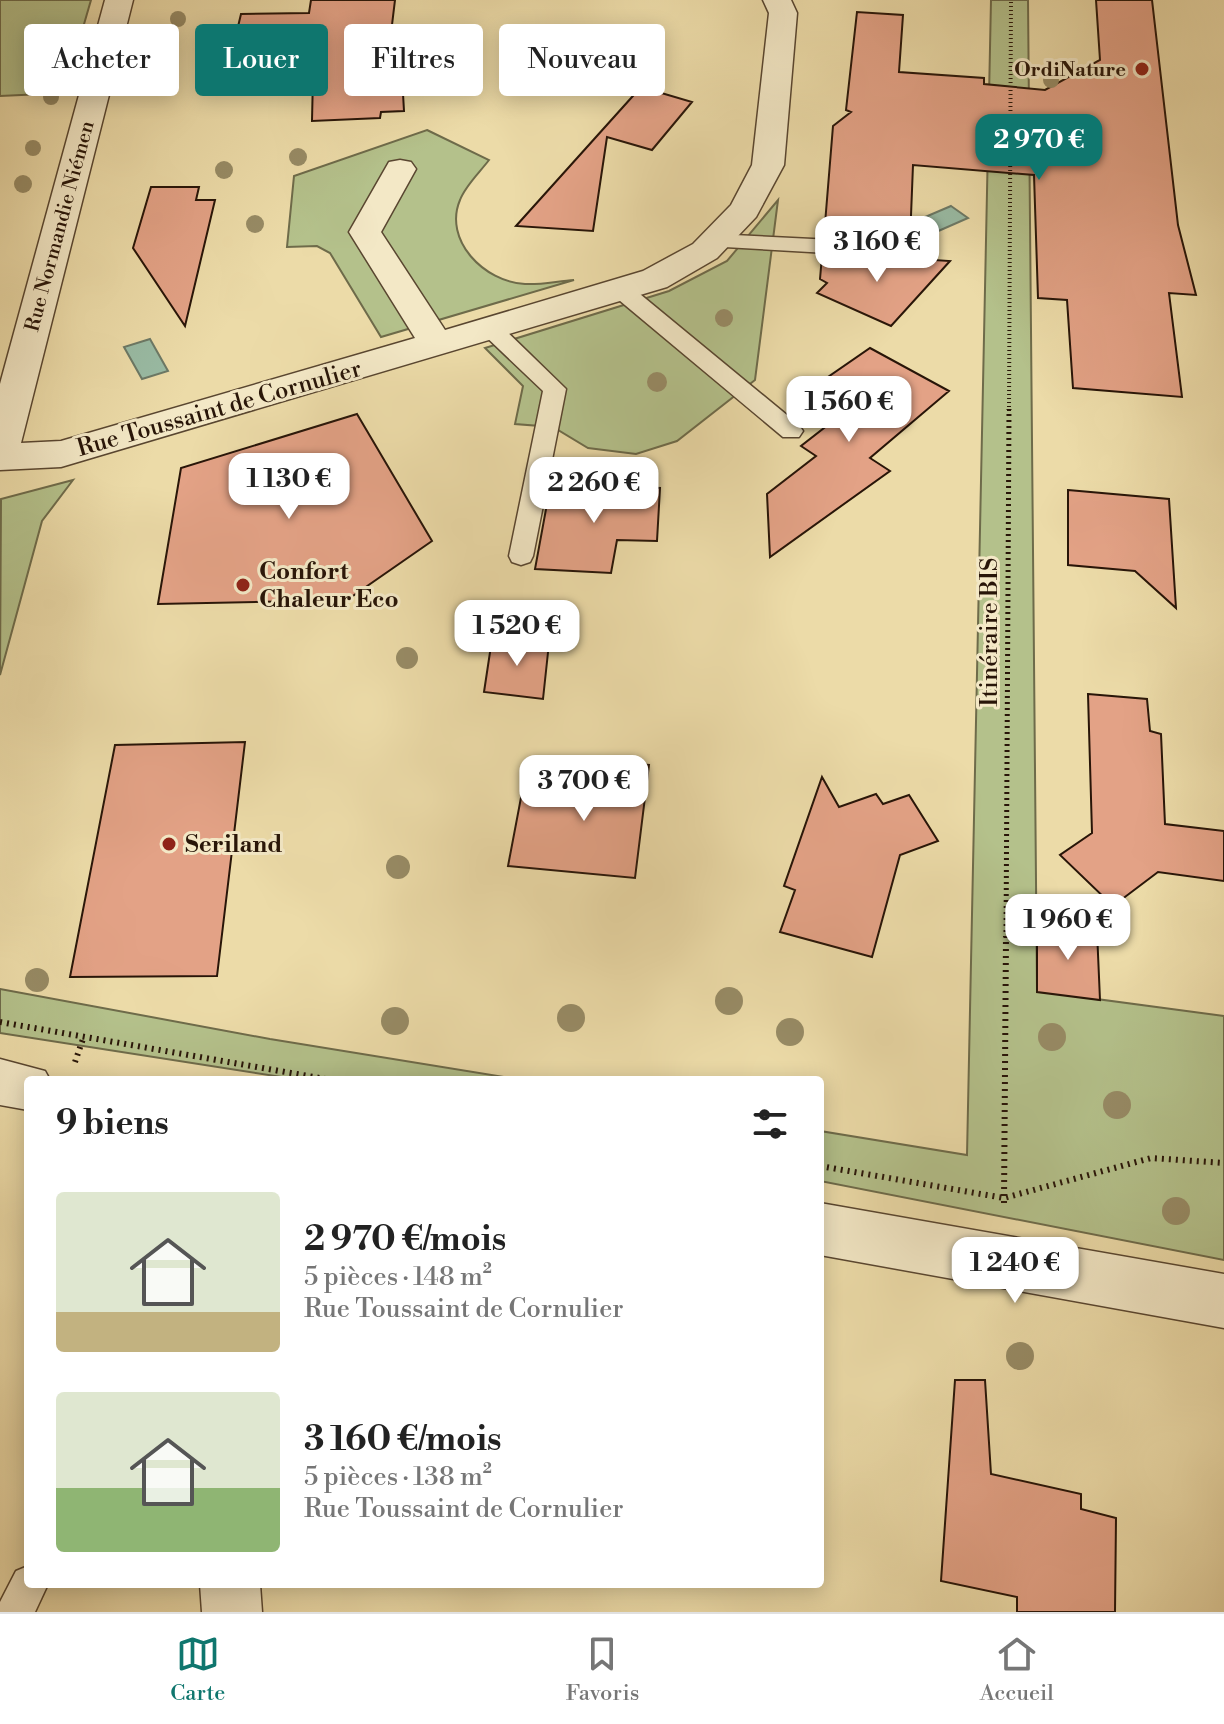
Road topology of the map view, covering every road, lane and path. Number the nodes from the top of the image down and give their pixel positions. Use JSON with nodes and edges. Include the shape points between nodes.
{"nodes":[{"id":1,"x":119,"y":0,"type":"edge"},
{"id":2,"x":777,"y":0,"type":"edge"},
{"id":3,"x":1011,"y":0,"type":"edge"},
{"id":4,"x":400,"y":169,"type":"dead end"},
{"id":5,"x":714,"y":241,"type":"junction"},
{"id":6,"x":914,"y":251,"type":"dead end"},
{"id":7,"x":621,"y":290,"type":"junction"},
{"id":8,"x":489,"y":327,"type":"junction"},
{"id":9,"x":436,"y":344,"type":"junction"},
{"id":10,"x":791,"y":431,"type":"dead end"},
{"id":11,"x":0,"y":454,"type":"edge"},
{"id":12,"x":521,"y":556,"type":"dead end"},
{"id":13,"x":0,"y":1022,"type":"edge"},
{"id":14,"x":308,"y":1076,"type":"edge"},
{"id":15,"x":0,"y":1082,"type":"edge"},
{"id":16,"x":24,"y":1086,"type":"edge"},
{"id":17,"x":1224,"y":1163,"type":"edge"},
{"id":18,"x":824,"y":1167,"type":"edge"},
{"id":19,"x":1004,"y":1198,"type":"junction"},
{"id":20,"x":824,"y":1230,"type":"edge"},
{"id":21,"x":1003,"y":1264,"type":"junction"},
{"id":22,"x":1224,"y":1301,"type":"edge"},
{"id":23,"x":27,"y":1588,"type":"edge"},
{"id":24,"x":230,"y":1588,"type":"edge"},
{"id":25,"x":15,"y":1612,"type":"edge"},
{"id":26,"x":232,"y":1612,"type":"edge"}],
"edges":[{"from":1,"to":11,"type":"street","name":"Rue Normandie Niémen"},
{"from":2,"to":5,"type":"street","name":"Rue Toussaint de Cornulier","via":[[783,13],[768,165],[745,210]]},
{"from":3,"to":19,"type":"path","name":"Itinéraire BIS"},
{"from":4,"to":9,"type":"street","via":[[365,232]]},
{"from":5,"to":6,"type":"lane"},
{"from":5,"to":7,"type":"street","name":"Rue Toussaint de Cornulier","via":[[655,279]]},
{"from":7,"to":8,"type":"street","name":"Rue Toussaint de Cornulier"},
{"from":7,"to":10,"type":"lane"},
{"from":8,"to":9,"type":"street","name":"Rue Toussaint de Cornulier"},
{"from":8,"to":12,"type":"lane","via":[[555,389]]},
{"from":9,"to":11,"type":"street","name":"Rue Toussaint de Cornulier","via":[[61,454]]},
{"from":13,"to":14,"type":"path"},
{"from":15,"to":16,"type":"street"},
{"from":17,"to":19,"type":"path","via":[[1151,1158]]},
{"from":18,"to":19,"type":"path"},
{"from":19,"to":21,"type":"path","name":"Itinéraire BIS"},
{"from":20,"to":21,"type":"street"},
{"from":21,"to":22,"type":"street"},
{"from":23,"to":25,"type":"lane"},
{"from":24,"to":26,"type":"street"}]}
